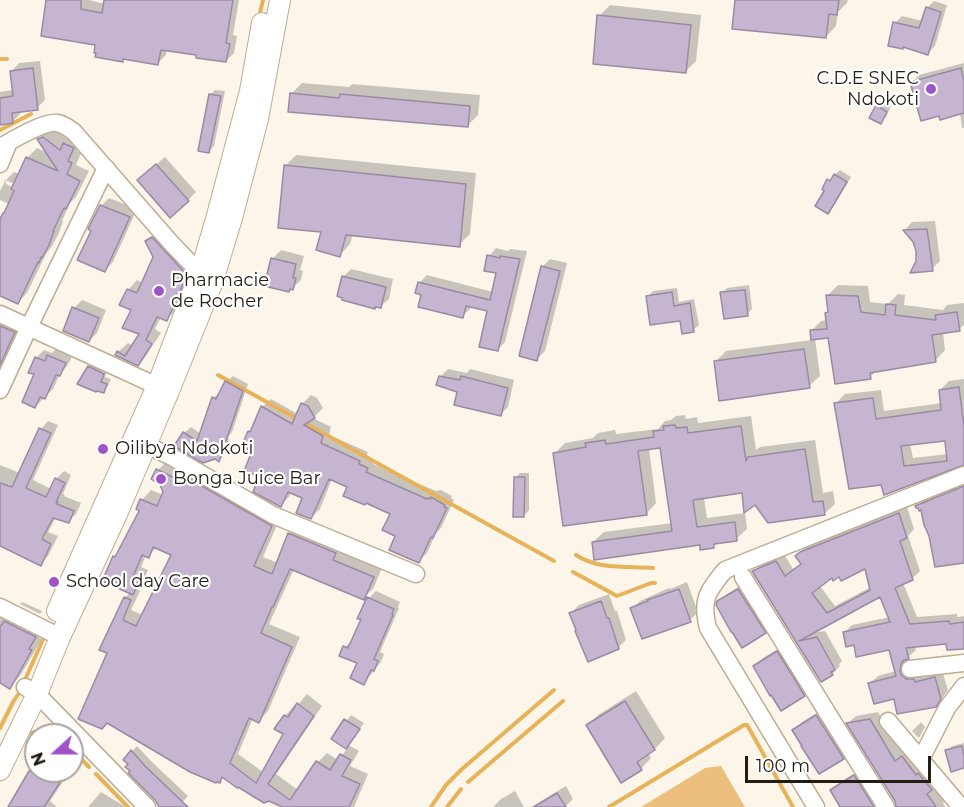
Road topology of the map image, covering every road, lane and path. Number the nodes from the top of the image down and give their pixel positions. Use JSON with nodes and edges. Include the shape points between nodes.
{"nodes":[{"id":1,"x":267,"y":0,"type":"edge"},
{"id":2,"x":280,"y":0,"type":"edge"},
{"id":3,"x":5,"y":144,"type":"edge"},
{"id":4,"x":0,"y":164,"type":"edge"},
{"id":5,"x":106,"y":168,"type":"junction"},
{"id":6,"x":200,"y":273,"type":"junction"},
{"id":7,"x":0,"y":314,"type":"edge"},
{"id":8,"x":29,"y":327,"type":"junction"},
{"id":9,"x":163,"y":389,"type":"junction"},
{"id":10,"x":0,"y":390,"type":"edge"},
{"id":11,"x":146,"y":445,"type":"junction"},
{"id":12,"x":964,"y":475,"type":"edge"},
{"id":13,"x":416,"y":574,"type":"dead end"},
{"id":14,"x":743,"y":577,"type":"dead end"},
{"id":15,"x":0,"y":607,"type":"edge"},
{"id":16,"x":55,"y":634,"type":"junction"},
{"id":17,"x":964,"y":663,"type":"edge"},
{"id":18,"x":910,"y":669,"type":"dead end"},
{"id":19,"x":964,"y":686,"type":"edge"},
{"id":20,"x":31,"y":690,"type":"junction"},
{"id":21,"x":888,"y":721,"type":"dead end"},
{"id":22,"x":0,"y":742,"type":"edge"},
{"id":23,"x":921,"y":759,"type":"junction"},
{"id":24,"x":0,"y":770,"type":"edge"},
{"id":25,"x":147,"y":807,"type":"edge"},
{"id":26,"x":816,"y":807,"type":"edge"},
{"id":27,"x":886,"y":807,"type":"edge"},
{"id":28,"x":961,"y":807,"type":"edge"}],
"edges":[{"from":1,"to":6,"type":"main road","via":[[250,91]]},
{"from":2,"to":9,"type":"main road","via":[[258,119],[232,218],[212,284]]},
{"from":3,"to":4,"type":"street"},
{"from":3,"to":5,"type":"street","via":[[45,124],[64,125]]},
{"from":5,"to":6,"type":"street"},
{"from":5,"to":8,"type":"street"},
{"from":6,"to":9,"type":"main road"},
{"from":7,"to":8,"type":"street"},
{"from":8,"to":9,"type":"street"},
{"from":8,"to":10,"type":"street"},
{"from":9,"to":11,"type":"main road"},
{"from":9,"to":16,"type":"main road"},
{"from":11,"to":13,"type":"street","via":[[273,515]]},
{"from":11,"to":16,"type":"main road","via":[[117,514]]},
{"from":12,"to":26,"type":"street","via":[[725,570],[706,598],[708,628]]},
{"from":14,"to":27,"type":"street"},
{"from":15,"to":16,"type":"street"},
{"from":16,"to":20,"type":"main road"},
{"from":17,"to":18,"type":"street"},
{"from":19,"to":23,"type":"street","via":[[947,708]]},
{"from":20,"to":22,"type":"main road"},
{"from":20,"to":24,"type":"main road"},
{"from":20,"to":25,"type":"street"},
{"from":21,"to":23,"type":"street"},
{"from":23,"to":28,"type":"street"}]}
